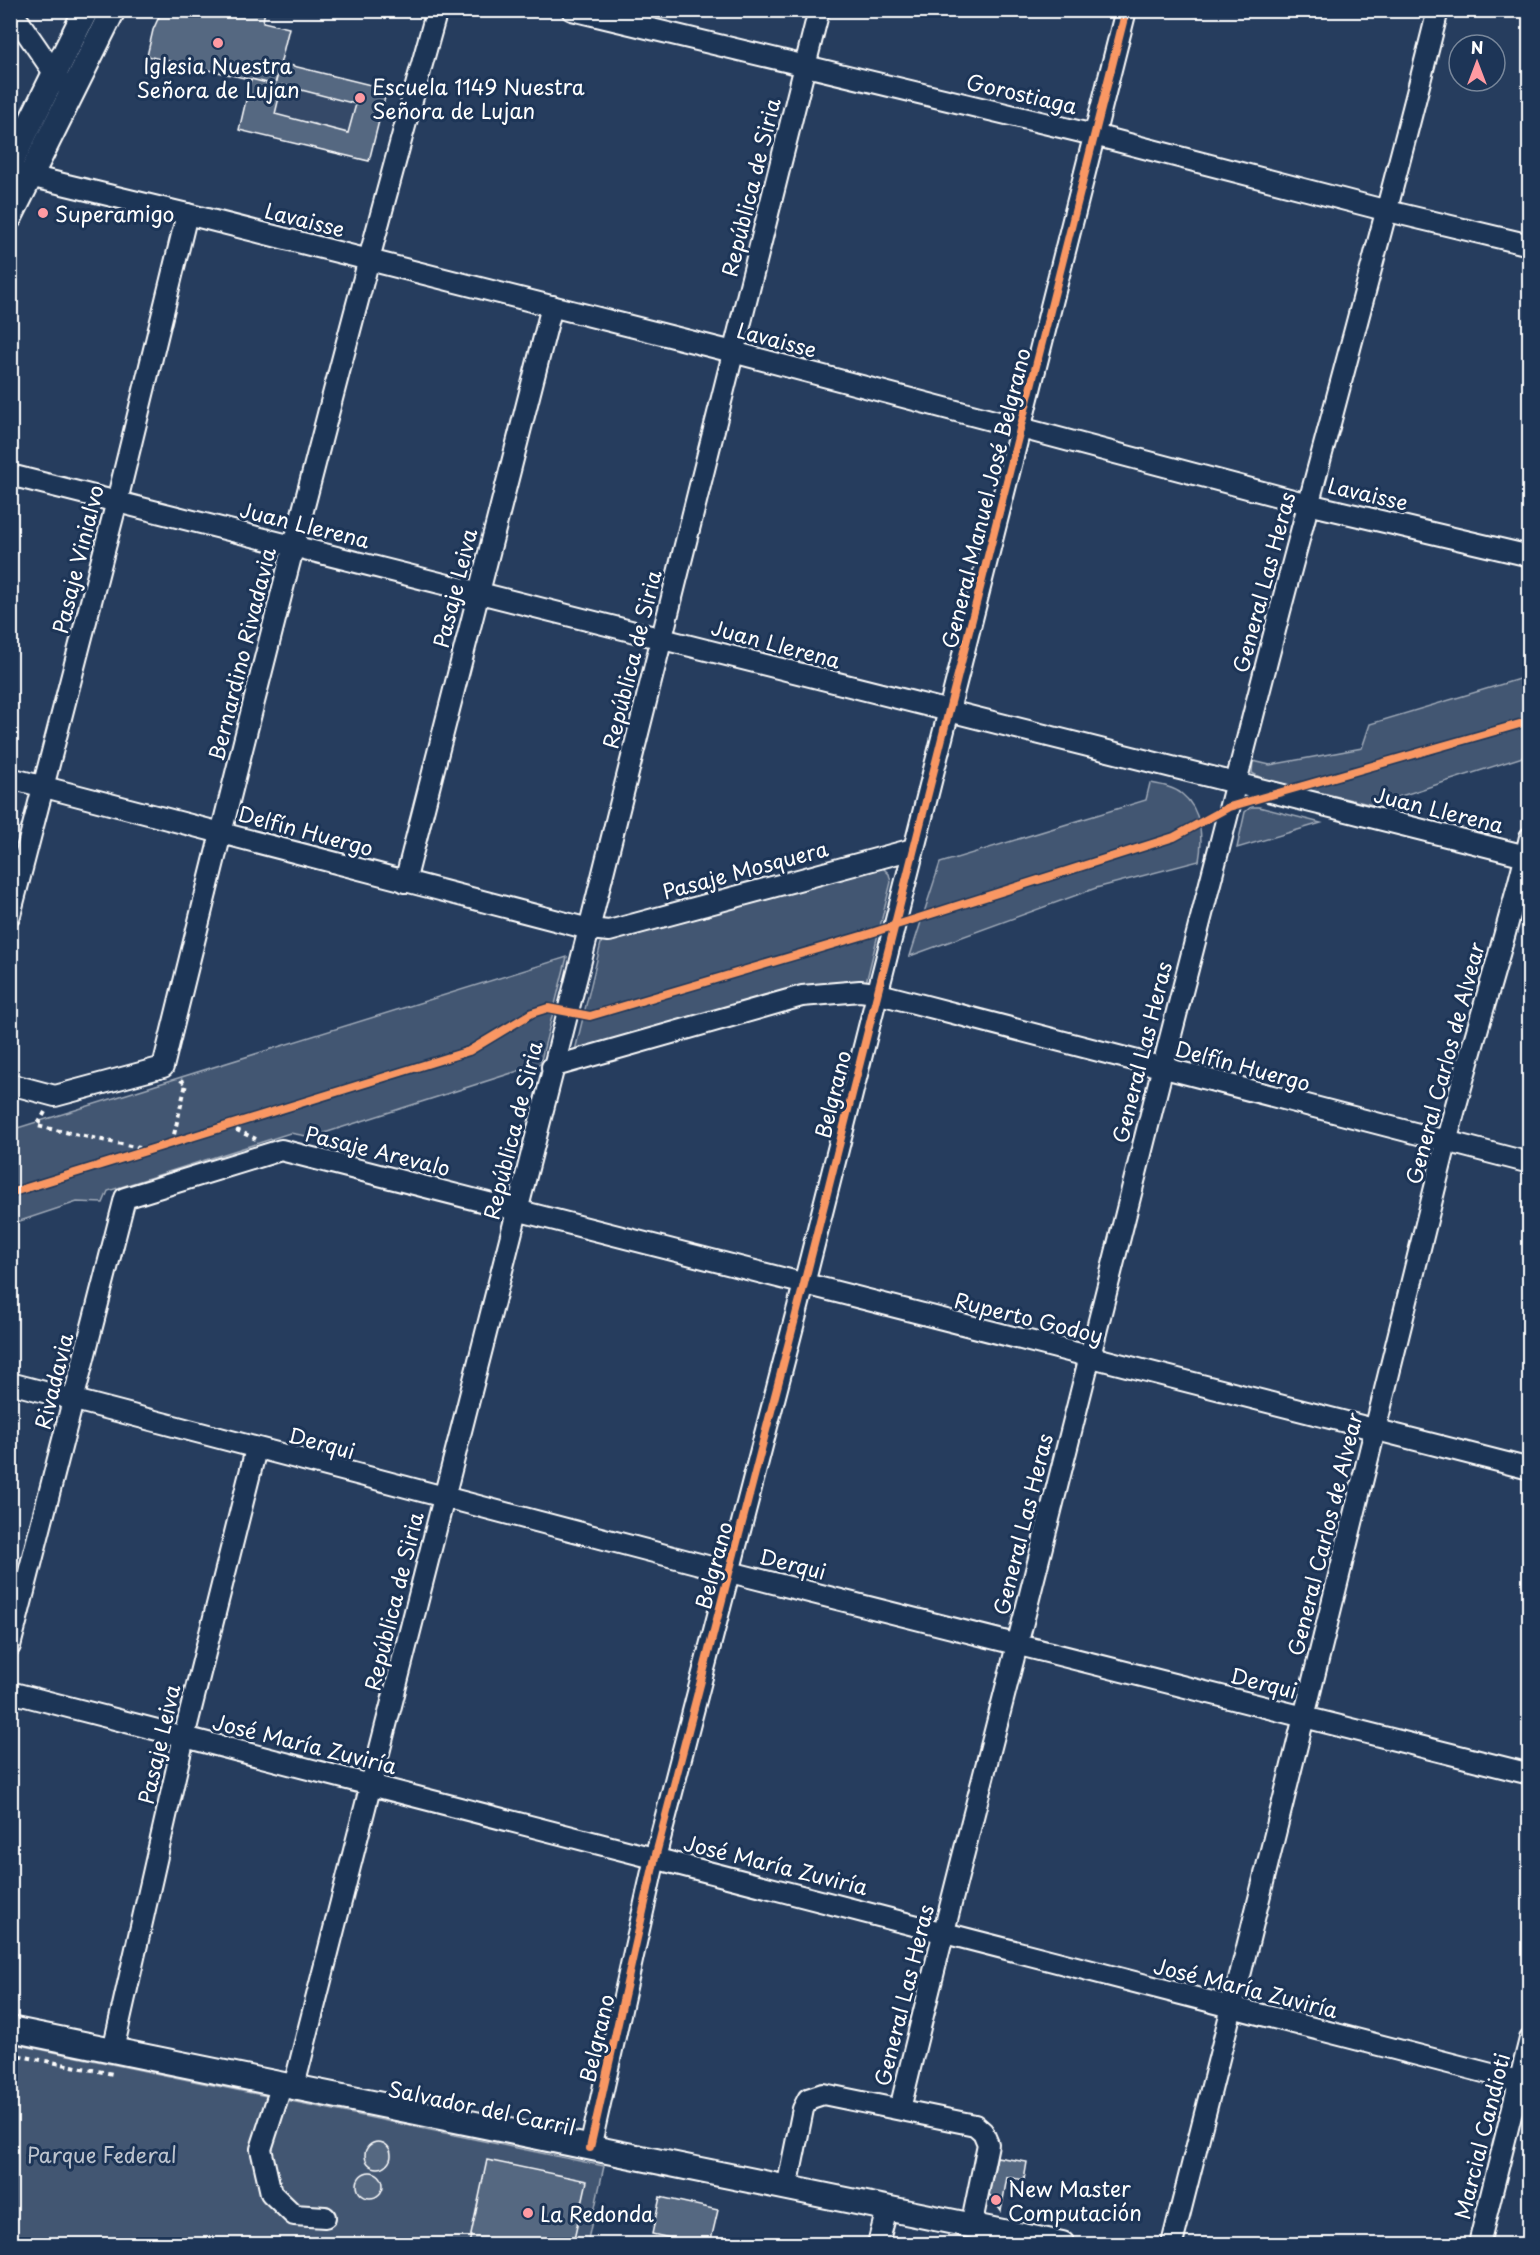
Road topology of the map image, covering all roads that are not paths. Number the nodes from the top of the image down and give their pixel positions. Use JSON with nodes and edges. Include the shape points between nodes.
{"nodes":[{"id":1,"x":11,"y":10,"type":"edge"},
{"id":2,"x":86,"y":10,"type":"edge"},
{"id":3,"x":113,"y":10,"type":"edge"},
{"id":4,"x":437,"y":10,"type":"edge"},
{"id":5,"x":572,"y":10,"type":"edge"},
{"id":6,"x":819,"y":10,"type":"edge"},
{"id":7,"x":1126,"y":10,"type":"edge"},
{"id":8,"x":1438,"y":10,"type":"edge"},
{"id":9,"x":804,"y":67,"type":"junction"},
{"id":10,"x":55,"y":75,"type":"junction"},
{"id":11,"x":71,"y":97,"type":"junction"},
{"id":12,"x":1095,"y":135,"type":"junction"},
{"id":13,"x":10,"y":164,"type":"edge"},
{"id":14,"x":21,"y":174,"type":"edge"},
{"id":15,"x":1388,"y":211,"type":"junction"},
{"id":16,"x":188,"y":214,"type":"junction"},
{"id":17,"x":10,"y":217,"type":"edge"},
{"id":18,"x":1530,"y":245,"type":"edge"},
{"id":19,"x":367,"y":259,"type":"junction"},
{"id":20,"x":552,"y":306,"type":"junction"},
{"id":21,"x":733,"y":352,"type":"junction"},
{"id":22,"x":1020,"y":430,"type":"junction"},
{"id":23,"x":10,"y":475,"type":"edge"},
{"id":24,"x":117,"y":501,"type":"junction"},
{"id":25,"x":1308,"y":504,"type":"junction"},
{"id":26,"x":293,"y":547,"type":"junction"},
{"id":27,"x":1530,"y":556,"type":"edge"},
{"id":28,"x":477,"y":592,"type":"junction"},
{"id":29,"x":661,"y":637,"type":"junction"},
{"id":30,"x":949,"y":712,"type":"junction"},
{"id":31,"x":10,"y":778,"type":"edge"},
{"id":32,"x":1235,"y":782,"type":"junction"},
{"id":33,"x":44,"y":787,"type":"junction"},
{"id":34,"x":221,"y":831,"type":"junction"},
{"id":35,"x":1530,"y":837,"type":"edge"},
{"id":36,"x":914,"y":849,"type":"junction"},
{"id":37,"x":1527,"y":857,"type":"edge"},
{"id":38,"x":405,"y":882,"type":"junction"},
{"id":39,"x":10,"y":915,"type":"edge"},
{"id":40,"x":589,"y":929,"type":"junction"},
{"id":41,"x":876,"y":993,"type":"junction"},
{"id":42,"x":552,"y":1067,"type":"junction"},
{"id":43,"x":1161,"y":1069,"type":"junction"},
{"id":44,"x":10,"y":1084,"type":"edge"},
{"id":45,"x":1446,"y":1142,"type":"junction"},
{"id":46,"x":1530,"y":1163,"type":"edge"},
{"id":47,"x":125,"y":1198,"type":"joint"},
{"id":48,"x":516,"y":1210,"type":"junction"},
{"id":49,"x":804,"y":1284,"type":"junction"},
{"id":50,"x":1089,"y":1357,"type":"junction"},
{"id":51,"x":10,"y":1383,"type":"edge"},
{"id":52,"x":73,"y":1400,"type":"junction"},
{"id":53,"x":1375,"y":1431,"type":"junction"},
{"id":54,"x":256,"y":1449,"type":"junction"},
{"id":55,"x":1530,"y":1468,"type":"edge"},
{"id":56,"x":444,"y":1498,"type":"junction"},
{"id":57,"x":730,"y":1572,"type":"junction"},
{"id":58,"x":1017,"y":1645,"type":"junction"},
{"id":59,"x":10,"y":1646,"type":"edge"},
{"id":60,"x":10,"y":1692,"type":"edge"},
{"id":61,"x":1303,"y":1716,"type":"junction"},
{"id":62,"x":184,"y":1737,"type":"junction"},
{"id":63,"x":1530,"y":1774,"type":"edge"},
{"id":64,"x":371,"y":1785,"type":"junction"},
{"id":65,"x":655,"y":1858,"type":"junction"},
{"id":66,"x":942,"y":1932,"type":"junction"},
{"id":67,"x":1232,"y":2008,"type":"junction"},
{"id":68,"x":10,"y":2029,"type":"edge"},
{"id":69,"x":1530,"y":2039,"type":"edge"},
{"id":70,"x":113,"y":2050,"type":"junction"},
{"id":71,"x":1524,"y":2082,"type":"edge"},
{"id":72,"x":288,"y":2085,"type":"junction"},
{"id":73,"x":900,"y":2109,"type":"junction"},
{"id":74,"x":590,"y":2148,"type":"junction"},
{"id":75,"x":787,"y":2188,"type":"junction"},
{"id":76,"x":887,"y":2209,"type":"junction"},
{"id":77,"x":325,"y":2217,"type":"dead end"},
{"id":78,"x":971,"y":2227,"type":"junction"},
{"id":79,"x":878,"y":2244,"type":"edge"},
{"id":80,"x":1062,"y":2244,"type":"edge"},
{"id":81,"x":1172,"y":2244,"type":"edge"},
{"id":82,"x":1479,"y":2244,"type":"edge"}],
"edges":[{"from":1,"to":10,"type":"street"},
{"from":2,"to":10,"type":"main road"},
{"from":3,"to":11,"type":"main road"},
{"from":4,"to":19,"type":"street","name":"Bernardino Rivadavia"},
{"from":5,"to":9,"type":"street","name":"Gorostiaga"},
{"from":6,"to":9,"type":"street","name":"República de Siria"},
{"from":7,"to":12,"type":"street","name":"General Manuel José Belgrano"},
{"from":8,"to":15,"type":"street","name":"General Las Heras"},
{"from":9,"to":12,"type":"street","name":"Gorostiaga"},
{"from":9,"to":21,"type":"street","name":"República de Siria"},
{"from":10,"to":11,"type":"street"},
{"from":10,"to":13,"type":"main road"},
{"from":11,"to":14,"type":"main road"},
{"from":12,"to":15,"type":"street","name":"Gorostiaga"},
{"from":12,"to":22,"type":"street","name":"General Manuel José Belgrano"},
{"from":14,"to":16,"type":"street","name":"Lavaisse"},
{"from":14,"to":17,"type":"main road"},
{"from":15,"to":18,"type":"street","name":"Gorostiaga"},
{"from":15,"to":25,"type":"street","name":"General Las Heras"},
{"from":16,"to":19,"type":"street","name":"Lavaisse"},
{"from":16,"to":24,"type":"street","name":"Pasaje Vinialvo"},
{"from":19,"to":20,"type":"street","name":"Lavaisse"},
{"from":19,"to":26,"type":"street","name":"Bernardino Rivadavia"},
{"from":20,"to":21,"type":"street","name":"Lavaisse"},
{"from":20,"to":28,"type":"street","name":"Pasaje Leiva"},
{"from":21,"to":22,"type":"street","name":"Lavaisse"},
{"from":21,"to":29,"type":"street","name":"República de Siria"},
{"from":22,"to":25,"type":"street","name":"Lavaisse"},
{"from":22,"to":30,"type":"street","name":"General Manuel José Belgrano"},
{"from":23,"to":24,"type":"street","name":"Juan Llerena"},
{"from":24,"to":26,"type":"street","name":"Juan Llerena"},
{"from":24,"to":33,"type":"street","name":"Pasaje Vinialvo"},
{"from":25,"to":27,"type":"street","name":"Lavaisse"},
{"from":25,"to":32,"type":"street","name":"General Las Heras"},
{"from":26,"to":28,"type":"street","name":"Juan Llerena"},
{"from":26,"to":34,"type":"street","name":"Bernardino Rivadavia"},
{"from":28,"to":29,"type":"street","name":"Juan Llerena"},
{"from":28,"to":38,"type":"street","name":"Pasaje Leiva"},
{"from":29,"to":30,"type":"street","name":"Juan Llerena"},
{"from":29,"to":40,"type":"street","name":"República de Siria"},
{"from":30,"to":32,"type":"street","name":"Juan Llerena"},
{"from":30,"to":36,"type":"street","name":"General Manuel José Belgrano"},
{"from":31,"to":33,"type":"street","name":"Delfín Huergo"},
{"from":32,"to":37,"type":"street","name":"Juan Llerena"},
{"from":32,"to":43,"type":"street","name":"General Las Heras"},
{"from":33,"to":34,"type":"street","name":"Delfín Huergo"},
{"from":33,"to":39,"type":"street","name":"Pasaje Vinialvo"},
{"from":34,"to":38,"type":"street","name":"Delfín Huergo"},
{"from":34,"to":44,"type":"street","name":"Bernardino Rivadavia","via":[[162,1067],[55,1096]]},
{"from":35,"to":37,"type":"street","name":"General Carlos de Alvear"},
{"from":36,"to":40,"type":"street","name":"Pasaje Mosquera","via":[[609,931]]},
{"from":36,"to":41,"type":"street","name":"General Manuel José Belgrano"},
{"from":37,"to":45,"type":"street","name":"General Carlos de Alvear"},
{"from":38,"to":40,"type":"street","name":"Delfín Huergo"},
{"from":40,"to":42,"type":"street","name":"República de Siria"},
{"from":41,"to":42,"type":"street","via":[[802,996]]},
{"from":41,"to":43,"type":"street","name":"Delfín Huergo"},
{"from":41,"to":49,"type":"street","name":"Belgrano"},
{"from":42,"to":48,"type":"street","name":"República de Siria"},
{"from":43,"to":45,"type":"street","name":"Delfín Huergo"},
{"from":43,"to":50,"type":"street","name":"General Las Heras"},
{"from":45,"to":46,"type":"street","name":"Delfín Huergo"},
{"from":45,"to":53,"type":"street","name":"General Carlos de Alvear"},
{"from":47,"to":48,"type":"street","name":"Pasaje Arevalo","via":[[281,1150]]},
{"from":47,"to":52,"type":"street","name":"Rivadavia"},
{"from":48,"to":49,"type":"street","name":"Ruperto Godoy"},
{"from":48,"to":56,"type":"street","name":"República de Siria"},
{"from":49,"to":50,"type":"street","name":"Ruperto Godoy"},
{"from":49,"to":57,"type":"street","name":"Belgrano"},
{"from":50,"to":53,"type":"street","name":"Ruperto Godoy"},
{"from":50,"to":58,"type":"street","name":"General Las Heras"},
{"from":51,"to":52,"type":"street","name":"Derqui"},
{"from":52,"to":54,"type":"street","name":"Derqui"},
{"from":52,"to":59,"type":"street","name":"Rivadavia"},
{"from":53,"to":55,"type":"street","name":"Ruperto Godoy"},
{"from":53,"to":61,"type":"street","name":"General Carlos de Alvear"},
{"from":54,"to":56,"type":"street","name":"Derqui"},
{"from":54,"to":62,"type":"street","name":"Pasaje Leiva"},
{"from":56,"to":57,"type":"street","name":"Derqui"},
{"from":56,"to":64,"type":"street","name":"República de Siria"},
{"from":57,"to":58,"type":"street","name":"Derqui"},
{"from":57,"to":65,"type":"street","name":"Belgrano"},
{"from":58,"to":61,"type":"street","name":"Derqui"},
{"from":58,"to":66,"type":"street","name":"General Las Heras"},
{"from":60,"to":62,"type":"street","name":"José María Zuviría"},
{"from":61,"to":63,"type":"street","name":"Derqui"},
{"from":61,"to":67,"type":"street","name":"General Carlos de Alvear"},
{"from":62,"to":64,"type":"street","name":"José María Zuviría"},
{"from":62,"to":70,"type":"street","name":"Pasaje Leiva"},
{"from":64,"to":65,"type":"street","name":"José María Zuviría"},
{"from":64,"to":72,"type":"street","name":"República de Siria"},
{"from":65,"to":66,"type":"street","name":"José María Zuviría"},
{"from":65,"to":74,"type":"street","name":"Belgrano"},
{"from":66,"to":67,"type":"street","name":"José María Zuviría"},
{"from":66,"to":73,"type":"street","name":"General Las Heras"},
{"from":67,"to":71,"type":"street","name":"José María Zuviría"},
{"from":67,"to":81,"type":"street","name":"General Carlos de Alvear"},
{"from":68,"to":70,"type":"main road","name":"Salvador del Carril"},
{"from":69,"to":71,"type":"street","name":"Marcial Candioti"},
{"from":70,"to":72,"type":"main road","name":"Salvador del Carril"},
{"from":71,"to":82,"type":"street","name":"Marcial Candioti"},
{"from":72,"to":74,"type":"main road","name":"Salvador del Carril"},
{"from":72,"to":77,"type":"street","name":"República de Siria","via":[[261,2150],[271,2193],[294,2215]]},
{"from":73,"to":75,"type":"street","via":[[823,2094],[808,2099]]},
{"from":73,"to":78,"type":"street","via":[[975,2125],[983,2132],[988,2144]]},
{"from":74,"to":75,"type":"main road","name":"Salvador del Carril"},
{"from":75,"to":76,"type":"main road","name":"Salvador del Carril"},
{"from":76,"to":78,"type":"main road","name":"Salvador del Carril"},
{"from":76,"to":79,"type":"street"},
{"from":78,"to":80,"type":"main road","name":"Salvador del Carril"}]}
